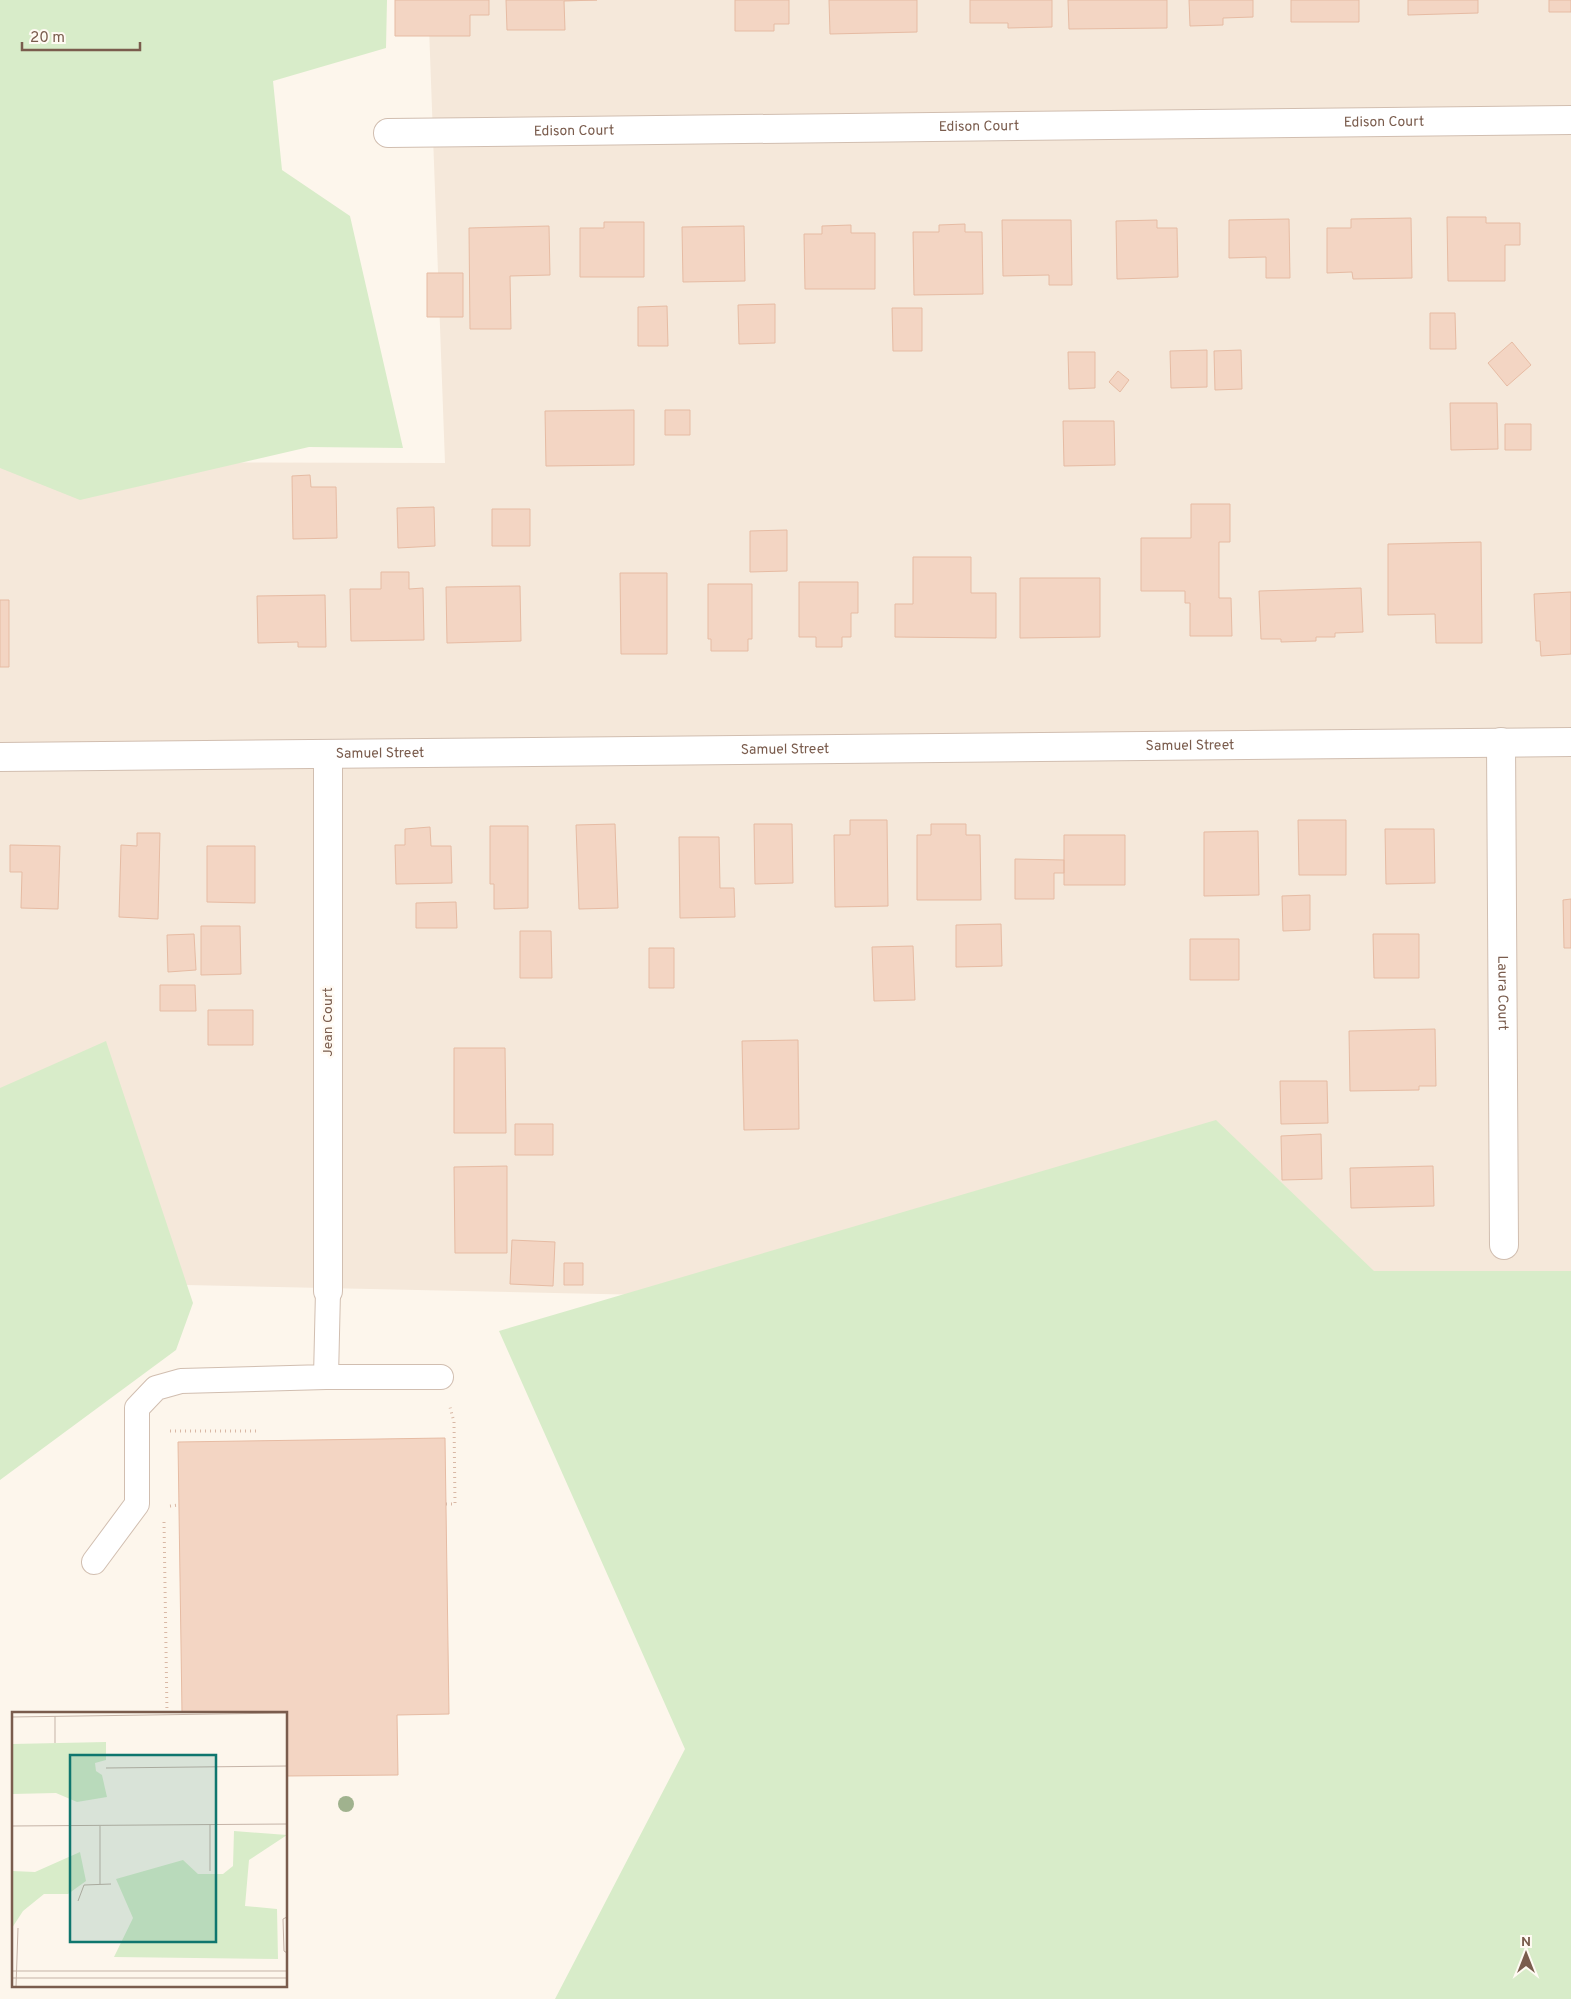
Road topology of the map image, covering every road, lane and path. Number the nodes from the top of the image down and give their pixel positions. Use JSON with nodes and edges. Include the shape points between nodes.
{"nodes":[{"id":1,"x":1571,"y":120,"type":"edge"},
{"id":2,"x":388,"y":133,"type":"dead end"},
{"id":3,"x":1501,"y":742,"type":"junction"},
{"id":4,"x":1571,"y":742,"type":"edge"},
{"id":5,"x":328,"y":754,"type":"junction"},
{"id":6,"x":0,"y":758,"type":"edge"},
{"id":7,"x":1504,"y":1245,"type":"dead end"},
{"id":8,"x":328,"y":1291,"type":"joint"},
{"id":9,"x":326,"y":1377,"type":"junction"},
{"id":10,"x":441,"y":1377,"type":"dead end"},
{"id":11,"x":454,"y":1422,"type":"dead end"},
{"id":12,"x":163,"y":1431,"type":"dead end"},
{"id":13,"x":259,"y":1431,"type":"dead end"},
{"id":14,"x":446,"y":1504,"type":"dead end"},
{"id":15,"x":164,"y":1516,"type":"dead end"},
{"id":16,"x":94,"y":1562,"type":"dead end"},
{"id":17,"x":167,"y":1712,"type":"edge"}],
"edges":[{"from":1,"to":2,"type":"street","name":"Edison Court"},
{"from":3,"to":4,"type":"street","name":"Samuel Street"},
{"from":3,"to":5,"type":"street","name":"Samuel Street"},
{"from":3,"to":7,"type":"street","name":"Laura Court"},
{"from":5,"to":6,"type":"street","name":"Samuel Street"},
{"from":5,"to":8,"type":"street","name":"Jean Court"},
{"from":8,"to":9,"type":"lane"},
{"from":9,"to":10,"type":"lane"},
{"from":9,"to":16,"type":"lane","via":[[181,1381],[156,1388],[137,1408],[137,1504]]},
{"from":11,"to":14,"type":"path","via":[[455,1504]]},
{"from":12,"to":13,"type":"path"},
{"from":15,"to":17,"type":"path"}]}
